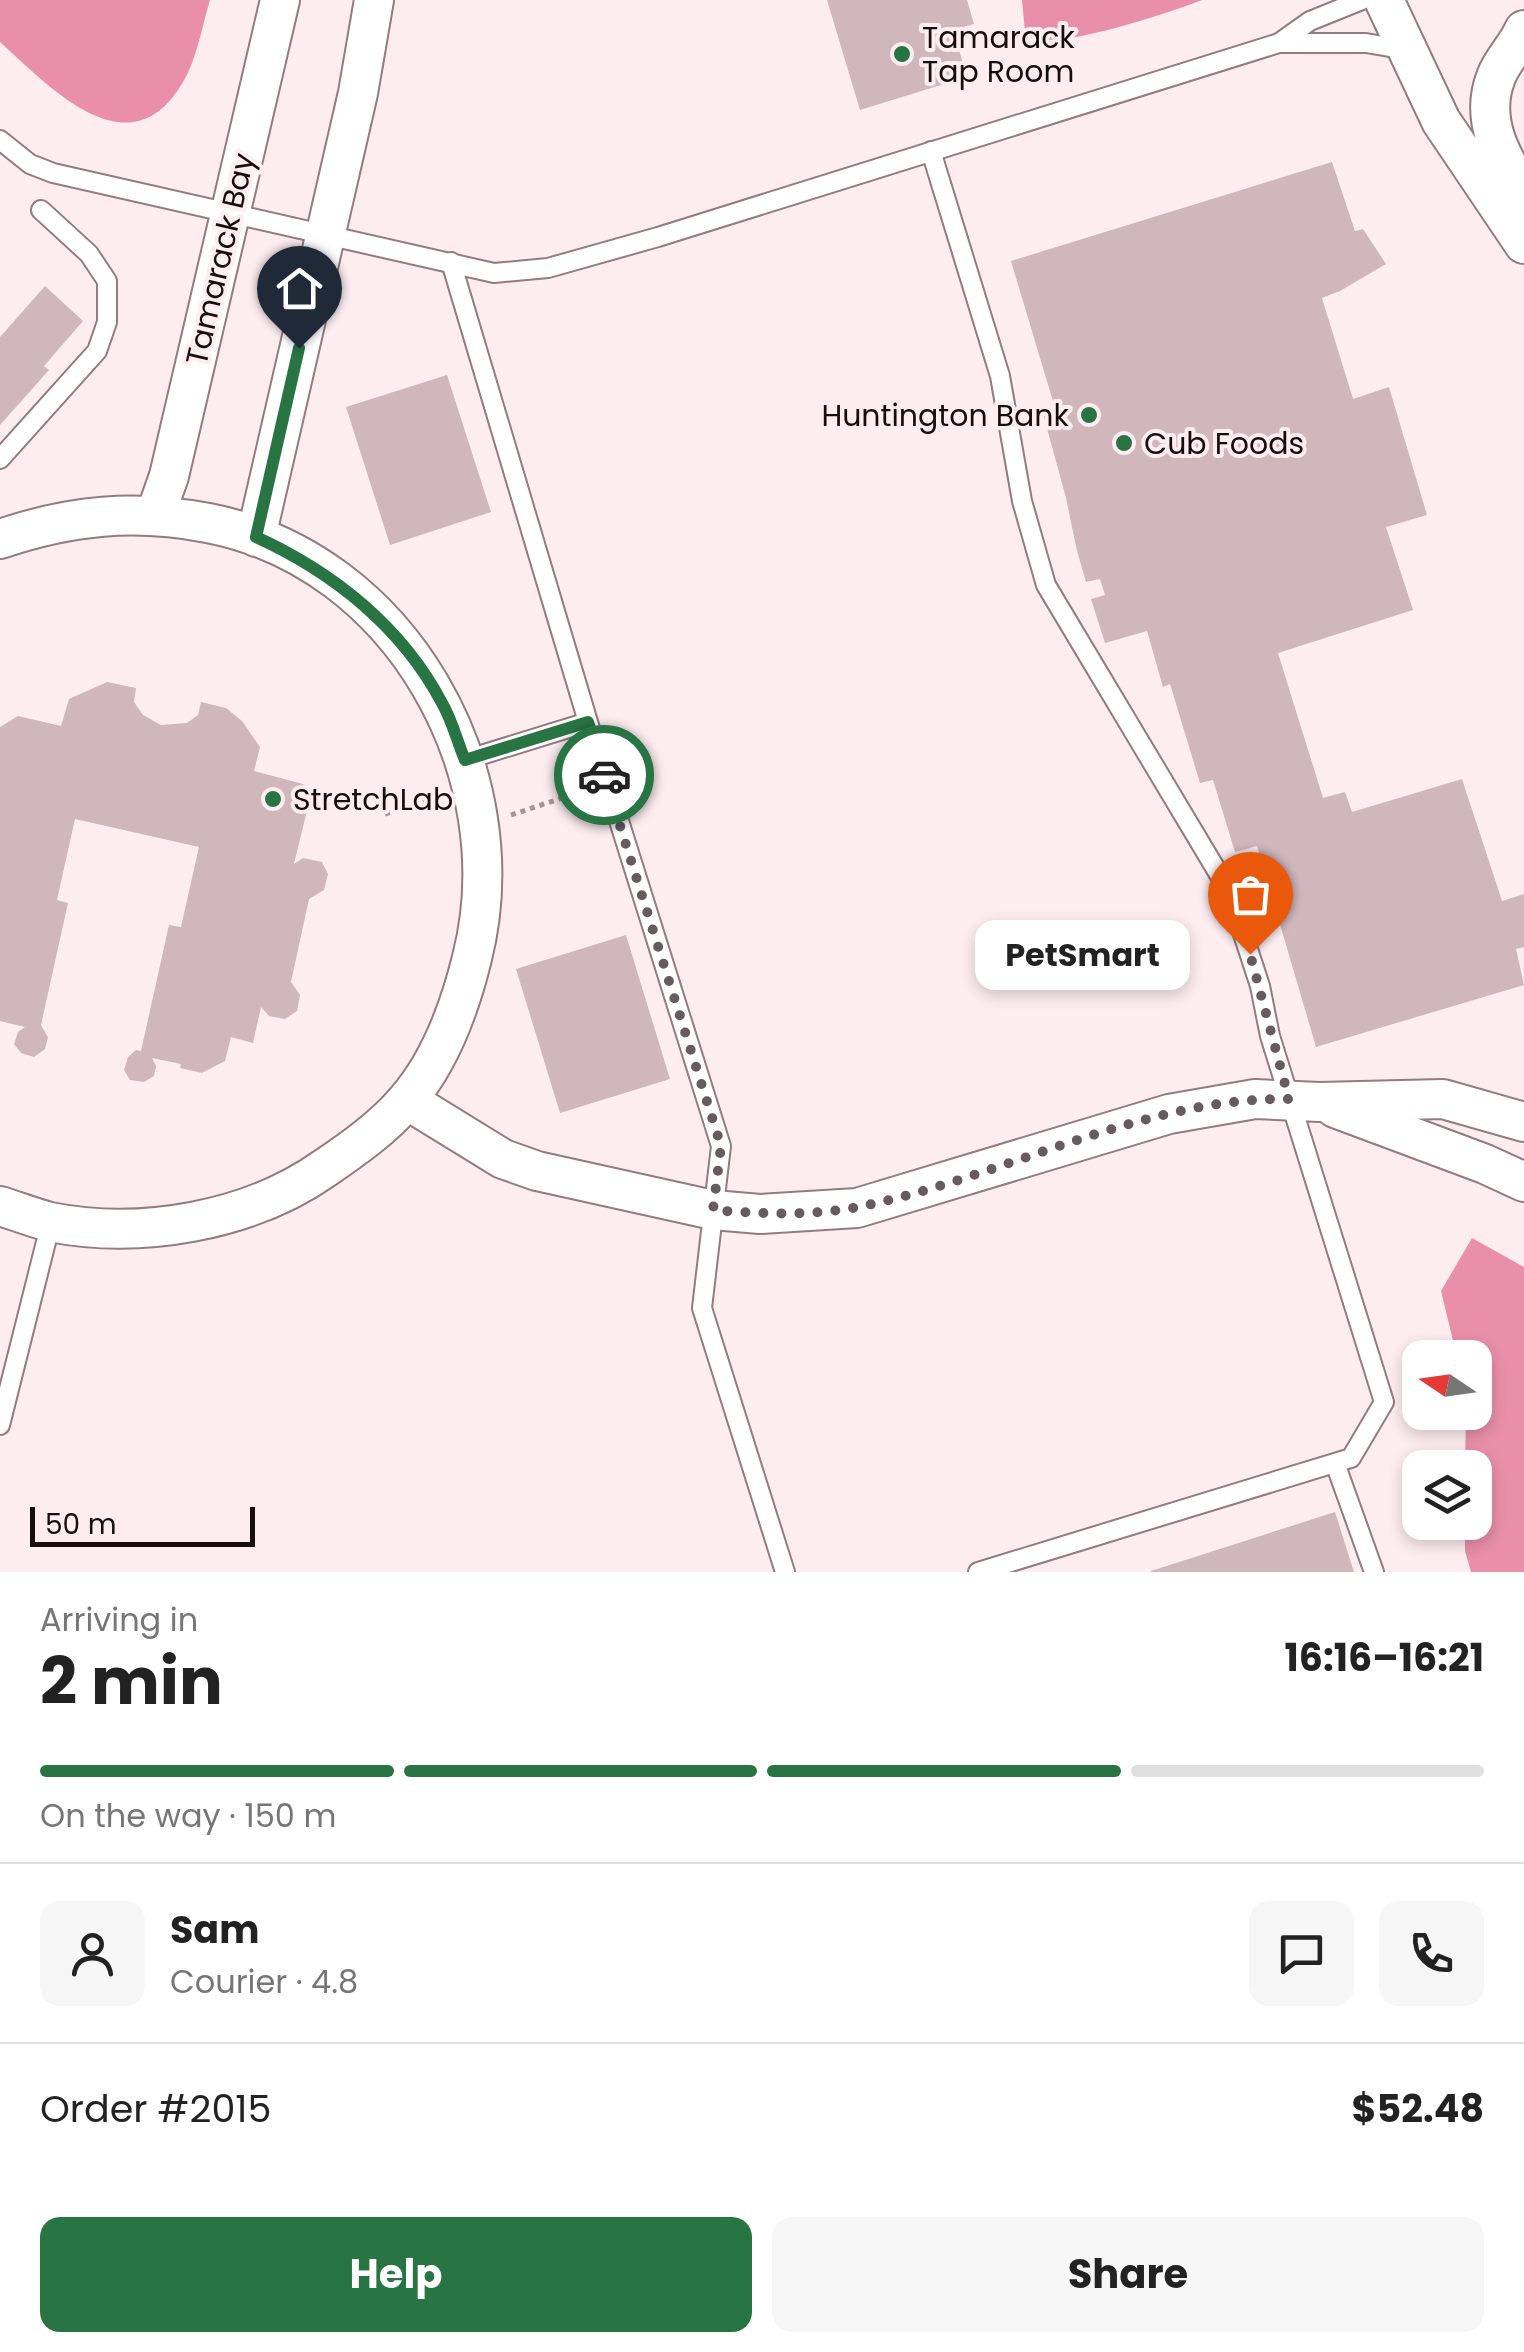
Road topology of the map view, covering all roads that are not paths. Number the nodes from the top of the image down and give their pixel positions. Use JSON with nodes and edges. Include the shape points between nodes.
{"nodes":[{"id":1,"x":280,"y":0,"type":"edge"},
{"id":2,"x":374,"y":0,"type":"edge"},
{"id":3,"x":1362,"y":0,"type":"edge"},
{"id":4,"x":1384,"y":0,"type":"edge"},
{"id":5,"x":1524,"y":30,"type":"edge"},
{"id":6,"x":1279,"y":43,"type":"junction"},
{"id":7,"x":1407,"y":50,"type":"junction"},
{"id":8,"x":0,"y":140,"type":"edge"},
{"id":9,"x":931,"y":151,"type":"junction"},
{"id":10,"x":1524,"y":194,"type":"edge"},
{"id":11,"x":42,"y":210,"type":"dead end"},
{"id":12,"x":231,"y":213,"type":"junction"},
{"id":13,"x":325,"y":235,"type":"junction"},
{"id":14,"x":1524,"y":244,"type":"edge"},
{"id":15,"x":451,"y":262,"type":"junction"},
{"id":16,"x":0,"y":458,"type":"edge"},
{"id":17,"x":155,"y":516,"type":"junction"},
{"id":18,"x":256,"y":537,"type":"junction"},
{"id":19,"x":0,"y":538,"type":"edge"},
{"id":20,"x":588,"y":722,"type":"junction"},
{"id":21,"x":465,"y":760,"type":"junction"},
{"id":22,"x":407,"y":1100,"type":"junction"},
{"id":23,"x":1304,"y":1101,"type":"junction"},
{"id":24,"x":1524,"y":1122,"type":"edge"},
{"id":25,"x":1524,"y":1182,"type":"edge"},
{"id":26,"x":0,"y":1206,"type":"edge"},
{"id":27,"x":713,"y":1210,"type":"junction"},
{"id":28,"x":51,"y":1222,"type":"junction"},
{"id":29,"x":0,"y":1426,"type":"edge"},
{"id":30,"x":1336,"y":1462,"type":"junction"},
{"id":31,"x":784,"y":1572,"type":"edge"},
{"id":32,"x":978,"y":1572,"type":"edge"},
{"id":33,"x":1374,"y":1572,"type":"edge"}],
"edges":[{"from":1,"to":12,"type":"street","name":"Tamarack Bay"},
{"from":2,"to":13,"type":"street"},
{"from":3,"to":6,"type":"lane","via":[[1310,21]]},
{"from":4,"to":7,"type":"street"},
{"from":5,"to":10,"type":"street","via":[[1496,76],[1489,104],[1502,158]]},
{"from":6,"to":7,"type":"lane"},
{"from":6,"to":9,"type":"lane"},
{"from":7,"to":14,"type":"street","via":[[1441,121]]},
{"from":8,"to":12,"type":"lane","via":[[53,174]]},
{"from":9,"to":15,"type":"lane","via":[[548,268],[494,273]]},
{"from":9,"to":23,"type":"lane","via":[[1000,376],[1022,501],[1046,585],[1229,891],[1270,1036]]},
{"from":11,"to":16,"type":"lane","via":[[108,281],[107,322],[96,350]]},
{"from":12,"to":13,"type":"lane"},
{"from":12,"to":17,"type":"street","name":"Tamarack Bay"},
{"from":13,"to":15,"type":"lane"},
{"from":13,"to":18,"type":"street"},
{"from":15,"to":20,"type":"lane"},
{"from":17,"to":18,"type":"street"},
{"from":17,"to":19,"type":"street","via":[[91,516]]},
{"from":18,"to":21,"type":"street","via":[[326,574],[391,632],[443,704]]},
{"from":20,"to":21,"type":"lane"},
{"from":20,"to":27,"type":"lane","via":[[721,1146]]},
{"from":21,"to":22,"type":"street","via":[[481,820],[478,936],[443,1042]]},
{"from":22,"to":27,"type":"street","via":[[503,1159]]},
{"from":22,"to":28,"type":"street","via":[[353,1149],[256,1206],[162,1227]]},
{"from":23,"to":24,"type":"street","via":[[1443,1098]]},
{"from":23,"to":25,"type":"street"},
{"from":23,"to":27,"type":"street","via":[[1255,1098],[1169,1114],[857,1208]]},
{"from":23,"to":30,"type":"lane","via":[[1384,1402],[1351,1458]]},
{"from":26,"to":28,"type":"street"},
{"from":27,"to":31,"type":"lane","via":[[702,1308]]},
{"from":28,"to":29,"type":"lane"},
{"from":30,"to":32,"type":"lane"},
{"from":30,"to":33,"type":"lane"}]}
